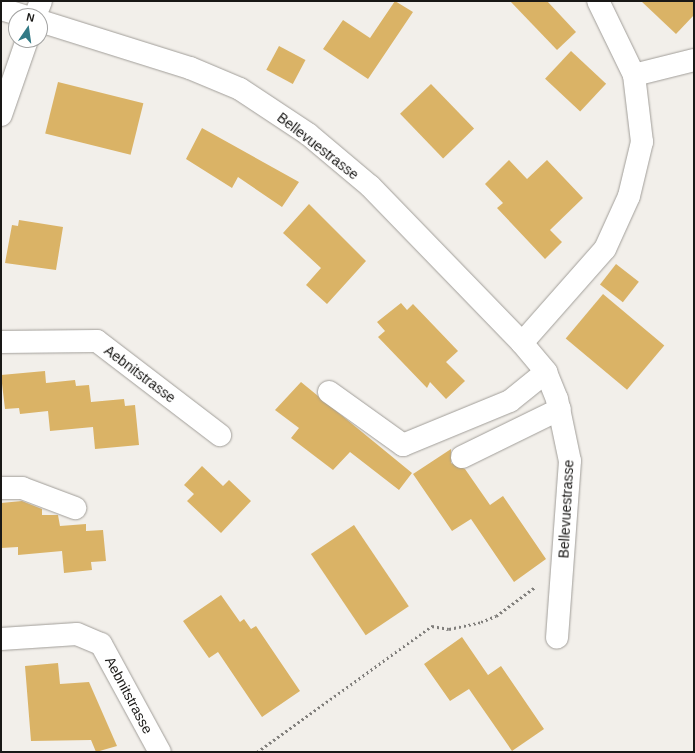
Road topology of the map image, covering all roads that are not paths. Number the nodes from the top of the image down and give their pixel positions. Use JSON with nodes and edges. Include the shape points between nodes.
{"nodes":[{"id":1,"x":598,"y":1,"type":"edge"},
{"id":2,"x":48,"y":24,"type":"edge"},
{"id":3,"x":24,"y":48,"type":"edge"},
{"id":4,"x":694,"y":60,"type":"edge"},
{"id":5,"x":634,"y":75,"type":"junction"},
{"id":6,"x":1,"y":115,"type":"edge"},
{"id":7,"x":1,"y":342,"type":"edge"},
{"id":8,"x":522,"y":343,"type":"junction"},
{"id":9,"x":546,"y":372,"type":"junction"},
{"id":10,"x":329,"y":392,"type":"dead end"},
{"id":11,"x":560,"y":409,"type":"junction"},
{"id":12,"x":220,"y":435,"type":"dead end"},
{"id":13,"x":462,"y":457,"type":"dead end"},
{"id":14,"x":1,"y":488,"type":"edge"},
{"id":15,"x":75,"y":508,"type":"dead end"},
{"id":16,"x":557,"y":638,"type":"dead end"},
{"id":17,"x":1,"y":639,"type":"edge"},
{"id":18,"x":160,"y":752,"type":"edge"}],
"edges":[{"from":1,"to":5,"type":"street"},
{"from":2,"to":8,"type":"street","name":"Bellevuestrasse","via":[[190,68],[240,89],[302,130],[370,186]]},
{"from":3,"to":6,"type":"street"},
{"from":4,"to":5,"type":"street"},
{"from":5,"to":8,"type":"street","via":[[642,142],[630,196],[605,249]]},
{"from":7,"to":12,"type":"street","name":"Aebnitstrasse","via":[[97,341]]},
{"from":8,"to":9,"type":"street","name":"Bellevuestrasse"},
{"from":9,"to":10,"type":"street","via":[[510,401],[403,445]]},
{"from":9,"to":11,"type":"street","name":"Bellevuestrasse"},
{"from":11,"to":13,"type":"street"},
{"from":11,"to":16,"type":"street","name":"Bellevuestrasse","via":[[570,460]]},
{"from":14,"to":15,"type":"street","via":[[22,488]]},
{"from":17,"to":18,"type":"street","name":"Aebnitstrasse","via":[[77,634],[102,644]]}]}
